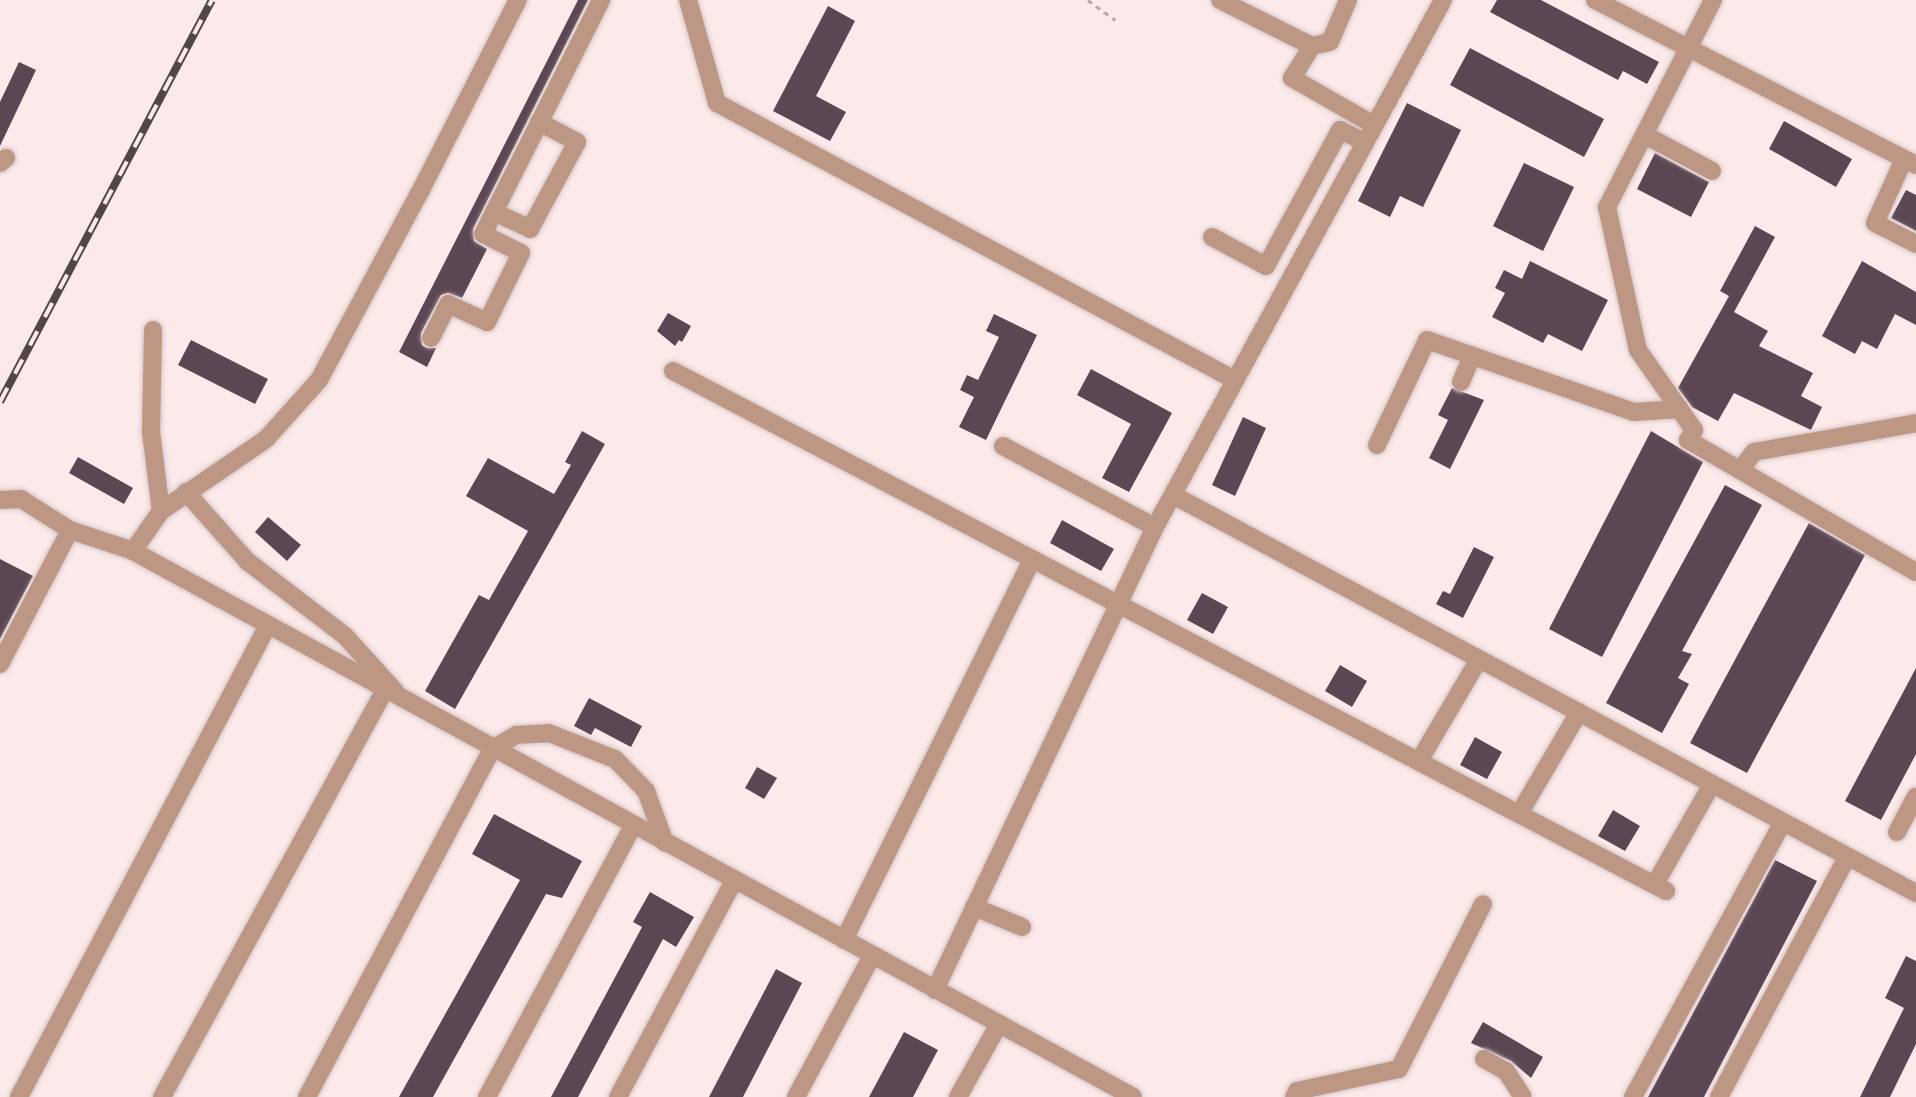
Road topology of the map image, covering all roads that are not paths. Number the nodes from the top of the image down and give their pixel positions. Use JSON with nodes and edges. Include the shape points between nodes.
{"nodes":[{"id":1,"x":518,"y":0,"type":"edge"},
{"id":2,"x":601,"y":0,"type":"edge"},
{"id":3,"x":688,"y":0,"type":"edge"},
{"id":4,"x":1220,"y":0,"type":"edge"},
{"id":5,"x":1348,"y":0,"type":"edge"},
{"id":6,"x":1443,"y":0,"type":"edge"},
{"id":7,"x":1595,"y":0,"type":"edge"},
{"id":8,"x":1713,"y":0,"type":"edge"},
{"id":9,"x":1312,"y":46,"type":"junction"},
{"id":10,"x":1690,"y":49,"type":"junction"},
{"id":11,"x":539,"y":122,"type":"junction"},
{"id":12,"x":1374,"y":125,"type":"junction"},
{"id":13,"x":1644,"y":135,"type":"junction"},
{"id":14,"x":1365,"y":142,"type":"junction"},
{"id":15,"x":1910,"y":162,"type":"edge"},
{"id":16,"x":1712,"y":171,"type":"dead end"},
{"id":17,"x":494,"y":212,"type":"junction"},
{"id":18,"x":1212,"y":237,"type":"dead end"},
{"id":19,"x":1916,"y":244,"type":"edge"},
{"id":20,"x":153,"y":330,"type":"dead end"},
{"id":21,"x":432,"y":338,"type":"dead end"},
{"id":22,"x":1472,"y":356,"type":"junction"},
{"id":23,"x":673,"y":371,"type":"dead end"},
{"id":24,"x":1235,"y":380,"type":"junction"},
{"id":25,"x":1461,"y":382,"type":"dead end"},
{"id":26,"x":1680,"y":410,"type":"junction"},
{"id":27,"x":1916,"y":423,"type":"edge"},
{"id":28,"x":1377,"y":445,"type":"dead end"},
{"id":29,"x":1003,"y":446,"type":"dead end"},
{"id":30,"x":1740,"y":470,"type":"junction"},
{"id":31,"x":186,"y":492,"type":"junction"},
{"id":32,"x":1173,"y":495,"type":"junction"},
{"id":33,"x":0,"y":500,"type":"edge"},
{"id":34,"x":162,"y":511,"type":"junction"},
{"id":35,"x":1155,"y":527,"type":"junction"},
{"id":36,"x":70,"y":530,"type":"junction"},
{"id":37,"x":133,"y":551,"type":"junction"},
{"id":38,"x":1032,"y":559,"type":"junction"},
{"id":39,"x":1916,"y":572,"type":"edge"},
{"id":40,"x":1118,"y":604,"type":"junction"},
{"id":41,"x":267,"y":627,"type":"junction"},
{"id":42,"x":1479,"y":659,"type":"junction"},
{"id":43,"x":0,"y":664,"type":"edge"},
{"id":44,"x":384,"y":691,"type":"junction"},
{"id":45,"x":405,"y":702,"type":"junction"},
{"id":46,"x":1579,"y":712,"type":"junction"},
{"id":47,"x":492,"y":749,"type":"junction"},
{"id":48,"x":1419,"y":761,"type":"junction"},
{"id":49,"x":1712,"y":784,"type":"junction"},
{"id":50,"x":1916,"y":797,"type":"edge"},
{"id":51,"x":1519,"y":814,"type":"junction"},
{"id":52,"x":1783,"y":822,"type":"junction"},
{"id":53,"x":633,"y":825,"type":"junction"},
{"id":54,"x":1897,"y":832,"type":"dead end"},
{"id":55,"x":665,"y":843,"type":"junction"},
{"id":56,"x":1847,"y":857,"type":"junction"},
{"id":57,"x":734,"y":881,"type":"junction"},
{"id":58,"x":1916,"y":893,"type":"edge"},
{"id":59,"x":1483,"y":904,"type":"dead end"},
{"id":60,"x":974,"y":907,"type":"junction"},
{"id":61,"x":1022,"y":928,"type":"dead end"},
{"id":62,"x":844,"y":940,"type":"junction"},
{"id":63,"x":872,"y":956,"type":"junction"},
{"id":64,"x":935,"y":990,"type":"junction"},
{"id":65,"x":999,"y":1024,"type":"junction"},
{"id":66,"x":1484,"y":1059,"type":"dead end"},
{"id":67,"x":1127,"y":1096,"type":"edge"},
{"id":68,"x":19,"y":1097,"type":"edge"},
{"id":69,"x":162,"y":1097,"type":"edge"},
{"id":70,"x":307,"y":1097,"type":"edge"},
{"id":71,"x":487,"y":1097,"type":"edge"},
{"id":72,"x":618,"y":1097,"type":"edge"},
{"id":73,"x":796,"y":1097,"type":"edge"},
{"id":74,"x":958,"y":1097,"type":"edge"},
{"id":75,"x":1294,"y":1097,"type":"edge"},
{"id":76,"x":1522,"y":1097,"type":"edge"},
{"id":77,"x":1633,"y":1097,"type":"edge"},
{"id":78,"x":1719,"y":1097,"type":"edge"}],
"edges":[{"from":1,"to":31,"type":"street","via":[[480,91],[319,380],[266,439]]},
{"from":2,"to":11,"type":"street"},
{"from":3,"to":24,"type":"street","via":[[716,103]]},
{"from":4,"to":9,"type":"street"},
{"from":5,"to":9,"type":"street","via":[[1330,42]]},
{"from":6,"to":12,"type":"street"},
{"from":7,"to":10,"type":"street"},
{"from":8,"to":10,"type":"street"},
{"from":9,"to":12,"type":"street","via":[[1292,78]]},
{"from":10,"to":13,"type":"street"},
{"from":10,"to":15,"type":"street"},
{"from":11,"to":17,"type":"street"},
{"from":11,"to":17,"type":"street","via":[[577,142],[530,229]]},
{"from":12,"to":14,"type":"street"},
{"from":13,"to":16,"type":"street"},
{"from":13,"to":26,"type":"street","via":[[1606,207],[1638,350]]},
{"from":14,"to":18,"type":"street","via":[[1340,130],[1266,266]]},
{"from":14,"to":24,"type":"street"},
{"from":15,"to":19,"type":"street","via":[[1875,223]]},
{"from":17,"to":21,"type":"street","via":[[483,234],[521,253],[486,322],[448,304]]},
{"from":20,"to":34,"type":"street","via":[[151,432]]},
{"from":22,"to":25,"type":"street"},
{"from":22,"to":26,"type":"street","via":[[1634,412]]},
{"from":22,"to":28,"type":"street","via":[[1427,340]]},
{"from":23,"to":38,"type":"street"},
{"from":24,"to":32,"type":"street"},
{"from":26,"to":30,"type":"street","via":[[1694,430],[1688,440]]},
{"from":27,"to":30,"type":"street","via":[[1754,452]]},
{"from":29,"to":35,"type":"street"},
{"from":30,"to":39,"type":"street"},
{"from":31,"to":34,"type":"street"},
{"from":31,"to":45,"type":"street","via":[[247,561],[345,636]]},
{"from":32,"to":35,"type":"street"},
{"from":32,"to":42,"type":"street"},
{"from":33,"to":36,"type":"street","via":[[21,499]]},
{"from":34,"to":37,"type":"street"},
{"from":35,"to":40,"type":"street"},
{"from":36,"to":37,"type":"street"},
{"from":36,"to":43,"type":"street"},
{"from":37,"to":41,"type":"street"},
{"from":38,"to":40,"type":"street"},
{"from":38,"to":62,"type":"street"},
{"from":40,"to":48,"type":"street"},
{"from":40,"to":60,"type":"street"},
{"from":41,"to":44,"type":"street"},
{"from":41,"to":68,"type":"street"},
{"from":42,"to":46,"type":"street"},
{"from":42,"to":48,"type":"street"},
{"from":44,"to":45,"type":"street"},
{"from":44,"to":69,"type":"street"},
{"from":45,"to":47,"type":"street"},
{"from":46,"to":49,"type":"street"},
{"from":46,"to":51,"type":"street"},
{"from":47,"to":53,"type":"street"},
{"from":47,"to":55,"type":"street","via":[[516,735],[550,733],[615,758],[646,791]]},
{"from":47,"to":70,"type":"street"},
{"from":48,"to":51,"type":"street"},
{"from":49,"to":51,"type":"street","via":[[1660,887]]},
{"from":49,"to":52,"type":"street"},
{"from":50,"to":54,"type":"street"},
{"from":52,"to":56,"type":"street"},
{"from":52,"to":77,"type":"street"},
{"from":53,"to":55,"type":"street"},
{"from":53,"to":71,"type":"street"},
{"from":55,"to":57,"type":"street"},
{"from":56,"to":58,"type":"street"},
{"from":56,"to":78,"type":"street"},
{"from":57,"to":62,"type":"street"},
{"from":57,"to":72,"type":"street"},
{"from":59,"to":75,"type":"street","via":[[1399,1069],[1297,1091]]},
{"from":60,"to":61,"type":"street"},
{"from":60,"to":64,"type":"street"},
{"from":62,"to":63,"type":"street"},
{"from":63,"to":64,"type":"street"},
{"from":63,"to":73,"type":"street"},
{"from":64,"to":65,"type":"street"},
{"from":65,"to":67,"type":"street"},
{"from":65,"to":74,"type":"street"},
{"from":66,"to":76,"type":"street","via":[[1506,1072]]}]}
